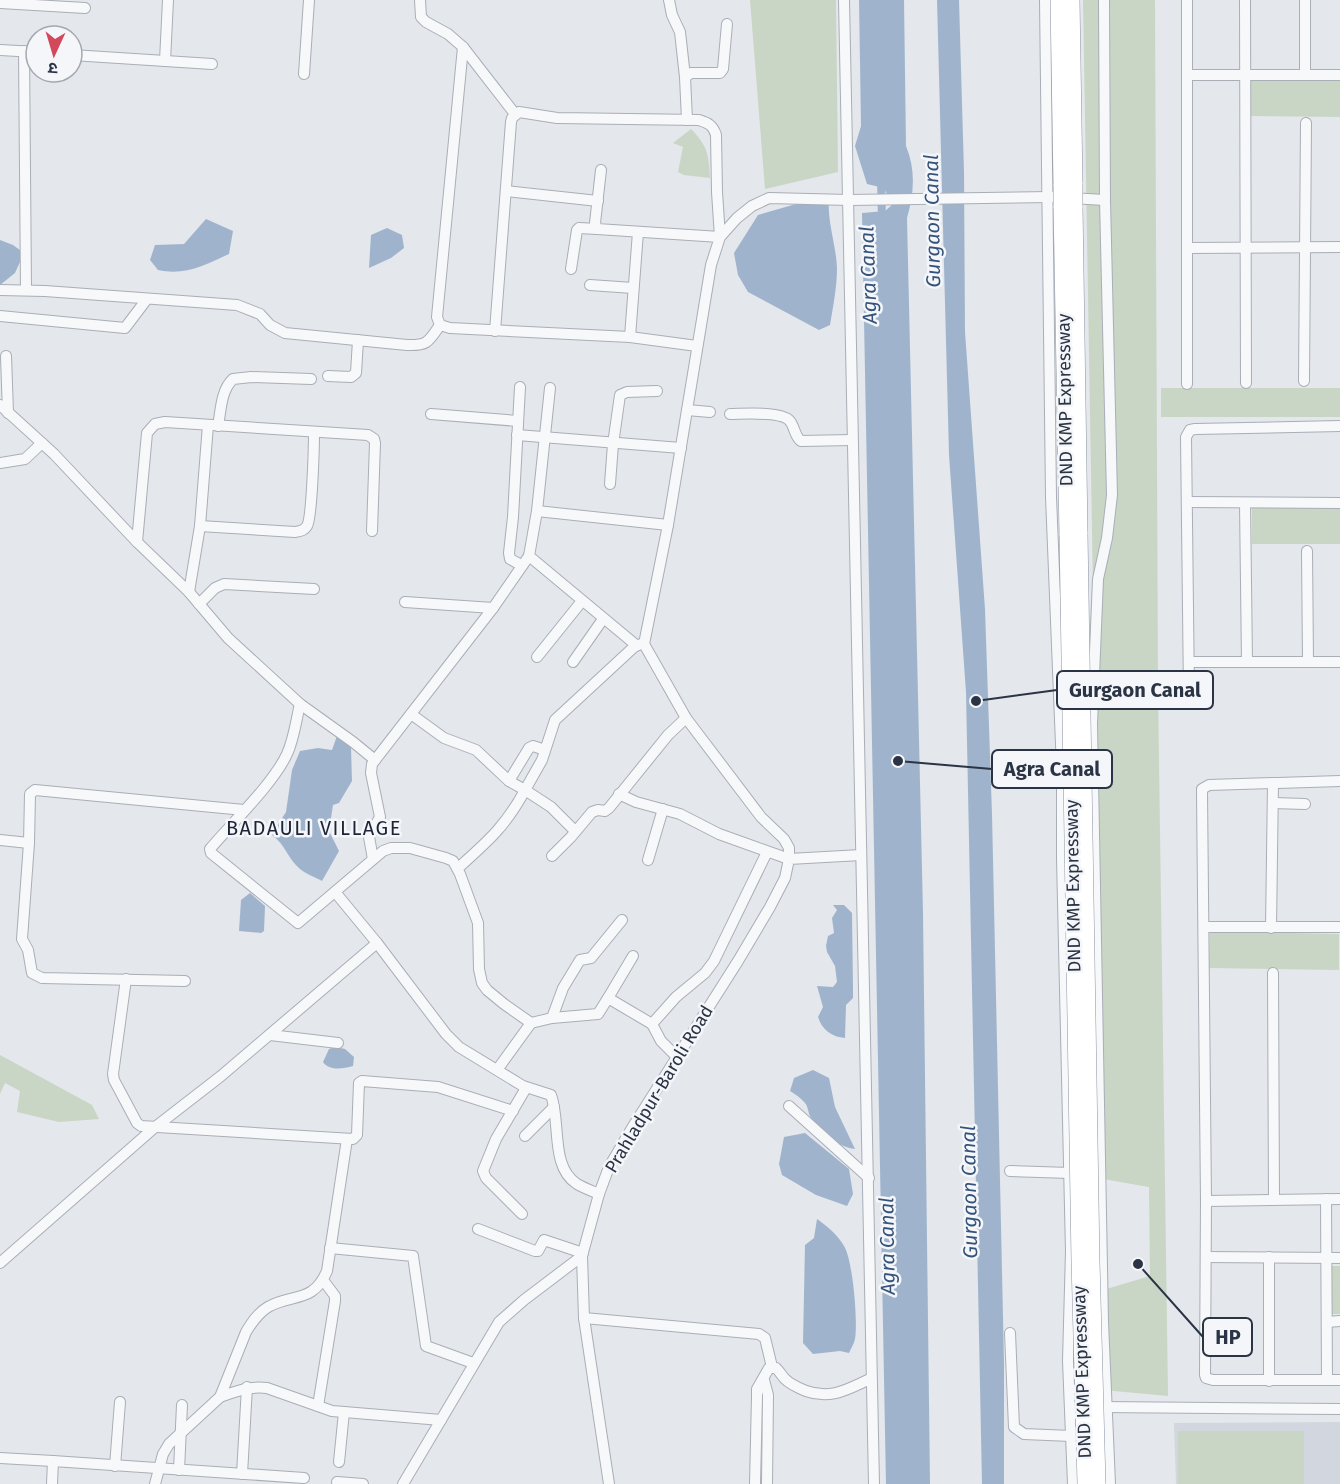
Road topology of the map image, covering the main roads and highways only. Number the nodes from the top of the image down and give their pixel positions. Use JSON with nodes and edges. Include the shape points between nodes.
{"nodes":[{"id":1,"x":1058,"y":0,"type":"edge"},
{"id":2,"x":1072,"y":0,"type":"edge"},
{"id":3,"x":1068,"y":185,"type":"junction"},
{"id":4,"x":1073,"y":535,"type":"junction"},
{"id":5,"x":1085,"y":1484,"type":"edge"},
{"id":6,"x":1098,"y":1484,"type":"edge"}],
"edges":[{"from":1,"to":3,"type":"highway","name":"DND KMP Expressway"},
{"from":2,"to":3,"type":"highway","name":"DND KMP Expressway"},
{"from":3,"to":4,"type":"highway","name":"DND KMP Expressway","bridge":true},
{"from":4,"to":5,"type":"highway","name":"DND KMP Expressway","bridge":true,"via":[[1079,1249]]},
{"from":4,"to":6,"type":"highway","name":"DND KMP Expressway","bridge":true}]}
